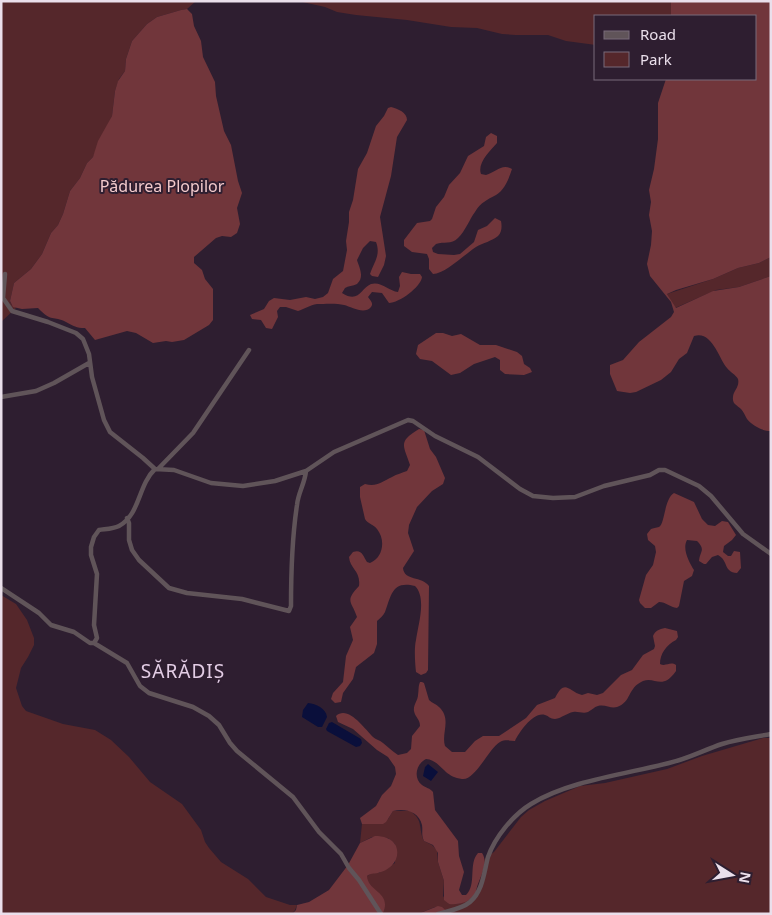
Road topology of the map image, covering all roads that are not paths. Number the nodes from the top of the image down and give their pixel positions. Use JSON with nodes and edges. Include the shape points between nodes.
{"nodes":[{"id":1,"x":6,"y":274,"type":"dead end"},
{"id":2,"x":249,"y":350,"type":"dead end"},
{"id":3,"x":90,"y":363,"type":"junction"},
{"id":4,"x":1,"y":397,"type":"edge"},
{"id":5,"x":156,"y":469,"type":"junction"},
{"id":6,"x":306,"y":471,"type":"junction"},
{"id":7,"x":127,"y":518,"type":"junction"},
{"id":8,"x":771,"y":554,"type":"edge"},
{"id":9,"x":1,"y":588,"type":"edge"},
{"id":10,"x":94,"y":643,"type":"junction"},
{"id":11,"x":771,"y":734,"type":"edge"},
{"id":12,"x":381,"y":914,"type":"edge"},
{"id":13,"x":438,"y":914,"type":"edge"}],
"edges":[{"from":1,"to":3,"type":"street","via":[[3,298],[12,311],[76,334],[87,345]]},
{"from":2,"to":5,"type":"street","via":[[193,432]]},
{"from":3,"to":4,"type":"street","via":[[36,391]]},
{"from":3,"to":5,"type":"street","via":[[110,432]]},
{"from":5,"to":6,"type":"street","via":[[174,470],[211,483],[243,486],[275,481]]},
{"from":5,"to":7,"type":"street","via":[[149,475],[135,509]]},
{"from":6,"to":7,"type":"street","via":[[297,502],[289,611],[242,599],[169,588],[132,550]]},
{"from":6,"to":8,"type":"street","via":[[334,452],[408,420],[478,457],[533,496],[576,497],[665,470],[699,486],[743,534]]},
{"from":7,"to":10,"type":"street","via":[[120,526],[99,530],[94,537],[91,555],[97,574],[94,625],[97,638]]},
{"from":9,"to":10,"type":"street","via":[[39,613],[51,625]]},
{"from":10,"to":12,"type":"street","via":[[127,663],[140,686],[149,693],[193,707],[219,725],[237,751],[293,797],[319,832],[341,854]]},
{"from":11,"to":13,"type":"street","via":[[723,744],[670,763],[588,782],[530,804],[512,820],[495,843],[484,878],[470,902]]}]}
